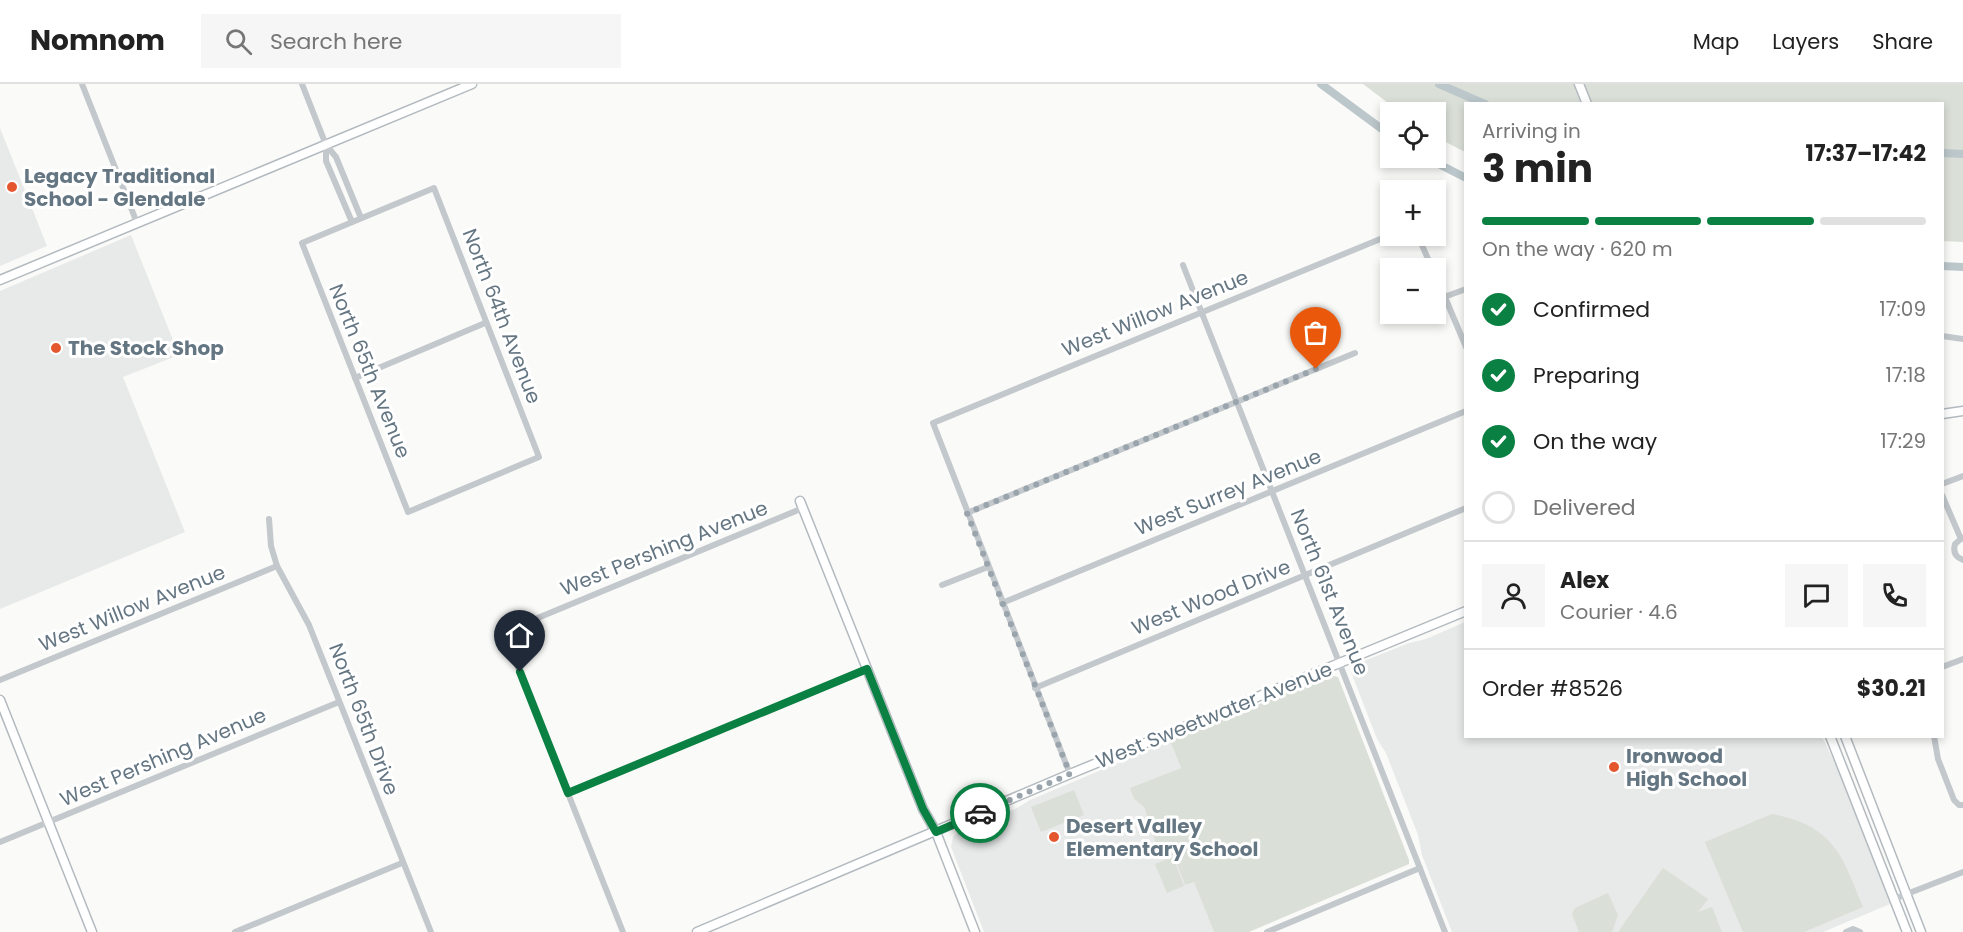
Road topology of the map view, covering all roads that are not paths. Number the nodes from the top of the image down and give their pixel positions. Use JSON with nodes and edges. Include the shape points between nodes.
{"nodes":[{"id":1,"x":82,"y":84,"type":"edge"},
{"id":2,"x":302,"y":84,"type":"edge"},
{"id":3,"x":472,"y":84,"type":"edge"},
{"id":4,"x":1579,"y":84,"type":"edge"},
{"id":5,"x":1586,"y":102,"type":"edge"},
{"id":6,"x":326,"y":145,"type":"junction"},
{"id":7,"x":348,"y":187,"type":"junction"},
{"id":8,"x":339,"y":190,"type":"junction"},
{"id":9,"x":361,"y":218,"type":"junction"},
{"id":10,"x":352,"y":222,"type":"junction"},
{"id":11,"x":137,"y":223,"type":"junction"},
{"id":12,"x":1380,"y":239,"type":"edge"},
{"id":13,"x":1183,"y":266,"type":"dead end"},
{"id":14,"x":0,"y":280,"type":"edge"},
{"id":15,"x":1464,"y":290,"type":"edge"},
{"id":16,"x":1446,"y":296,"type":"edge"},
{"id":17,"x":1446,"y":302,"type":"edge"},
{"id":18,"x":1201,"y":312,"type":"junction"},
{"id":19,"x":485,"y":323,"type":"junction"},
{"id":20,"x":1944,"y":336,"type":"edge"},
{"id":21,"x":1963,"y":339,"type":"edge"},
{"id":22,"x":1464,"y":342,"type":"edge"},
{"id":23,"x":1355,"y":353,"type":"dead end"},
{"id":24,"x":355,"y":378,"type":"junction"},
{"id":25,"x":1237,"y":402,"type":"junction"},
{"id":26,"x":1963,"y":411,"type":"edge"},
{"id":27,"x":1464,"y":412,"type":"edge"},
{"id":28,"x":1946,"y":414,"type":"edge"},
{"id":29,"x":1963,"y":476,"type":"edge"},
{"id":30,"x":1944,"y":483,"type":"edge"},
{"id":31,"x":1272,"y":491,"type":"junction"},
{"id":32,"x":1944,"y":499,"type":"edge"},
{"id":33,"x":802,"y":504,"type":"joint"},
{"id":34,"x":1464,"y":509,"type":"edge"},
{"id":35,"x":408,"y":512,"type":"joint"},
{"id":36,"x":967,"y":513,"type":"junction"},
{"id":37,"x":269,"y":519,"type":"dead end"},
{"id":38,"x":1962,"y":539,"type":"edge"},
{"id":39,"x":1963,"y":560,"type":"edge"},
{"id":40,"x":277,"y":566,"type":"junction"},
{"id":41,"x":988,"y":567,"type":"junction"},
{"id":42,"x":1306,"y":576,"type":"junction"},
{"id":43,"x":942,"y":585,"type":"dead end"},
{"id":44,"x":1002,"y":603,"type":"junction"},
{"id":45,"x":1464,"y":612,"type":"edge"},
{"id":46,"x":1963,"y":659,"type":"edge"},
{"id":47,"x":1340,"y":663,"type":"junction"},
{"id":48,"x":1944,"y":666,"type":"edge"},
{"id":49,"x":867,"y":669,"type":"junction"},
{"id":50,"x":0,"y":680,"type":"edge"},
{"id":51,"x":1035,"y":687,"type":"junction"},
{"id":52,"x":0,"y":700,"type":"edge"},
{"id":53,"x":339,"y":702,"type":"junction"},
{"id":54,"x":1831,"y":738,"type":"edge"},
{"id":55,"x":1846,"y":738,"type":"edge"},
{"id":56,"x":1934,"y":738,"type":"edge"},
{"id":57,"x":1070,"y":774,"type":"junction"},
{"id":58,"x":568,"y":793,"type":"junction"},
{"id":59,"x":1961,"y":805,"type":"edge"},
{"id":60,"x":49,"y":823,"type":"junction"},
{"id":61,"x":936,"y":832,"type":"junction"},
{"id":62,"x":0,"y":842,"type":"edge"},
{"id":63,"x":402,"y":862,"type":"junction"},
{"id":64,"x":1420,"y":868,"type":"junction"},
{"id":65,"x":1963,"y":872,"type":"edge"},
{"id":66,"x":1906,"y":894,"type":"junction"},
{"id":67,"x":1894,"y":899,"type":"junction"},
{"id":68,"x":1859,"y":931,"type":"edge"},
{"id":69,"x":92,"y":932,"type":"edge"},
{"id":70,"x":235,"y":932,"type":"edge"},
{"id":71,"x":430,"y":932,"type":"edge"},
{"id":72,"x":623,"y":932,"type":"edge"},
{"id":73,"x":697,"y":932,"type":"edge"},
{"id":74,"x":975,"y":932,"type":"edge"},
{"id":75,"x":1268,"y":932,"type":"edge"},
{"id":76,"x":1445,"y":932,"type":"edge"},
{"id":77,"x":1846,"y":932,"type":"edge"},
{"id":78,"x":1907,"y":932,"type":"edge"},
{"id":79,"x":1921,"y":932,"type":"edge"}],
"edges":[{"from":1,"to":11,"type":"street"},
{"from":2,"to":6,"type":"street"},
{"from":3,"to":6,"type":"street"},
{"from":4,"to":5,"type":"street"},
{"from":6,"to":7,"type":"street","via":[[336,157]]},
{"from":6,"to":8,"type":"street","via":[[326,161]]},
{"from":6,"to":11,"type":"street"},
{"from":7,"to":8,"type":"street"},
{"from":7,"to":9,"type":"street"},
{"from":8,"to":10,"type":"street"},
{"from":9,"to":10,"type":"street"},
{"from":9,"to":19,"type":"street","name":"North 64th Avenue","via":[[434,188]]},
{"from":10,"to":24,"type":"street","name":"North 65th Avenue","via":[[302,243]]},
{"from":11,"to":14,"type":"street"},
{"from":12,"to":18,"type":"street","name":"West Willow Avenue"},
{"from":13,"to":18,"type":"street","name":"North 61st Avenue"},
{"from":15,"to":16,"type":"street"},
{"from":17,"to":22,"type":"street"},
{"from":18,"to":25,"type":"street","name":"North 61st Avenue"},
{"from":18,"to":36,"type":"street","name":"West Willow Avenue","via":[[933,423]]},
{"from":19,"to":24,"type":"street"},
{"from":19,"to":35,"type":"street","name":"North 64th Avenue","via":[[539,457]]},
{"from":20,"to":21,"type":"street"},
{"from":23,"to":25,"type":"street"},
{"from":24,"to":35,"type":"street","name":"North 65th Avenue"},
{"from":25,"to":31,"type":"street","name":"North 61st Avenue"},
{"from":25,"to":36,"type":"street"},
{"from":26,"to":28,"type":"street"},
{"from":27,"to":31,"type":"street","name":"West Surrey Avenue"},
{"from":29,"to":30,"type":"street"},
{"from":31,"to":42,"type":"street","name":"North 61st Avenue"},
{"from":31,"to":44,"type":"street","name":"West Surrey Avenue"},
{"from":32,"to":38,"type":"street"},
{"from":33,"to":49,"type":"street"},
{"from":33,"to":58,"type":"street","name":"West Pershing Avenue","via":[[504,632]]},
{"from":34,"to":42,"type":"street","name":"West Wood Drive"},
{"from":36,"to":41,"type":"street"},
{"from":37,"to":40,"type":"street","name":"North 65th Drive"},
{"from":38,"to":39,"type":"street","via":[[1955,543],[1954,550]]},
{"from":40,"to":50,"type":"street","name":"West Willow Avenue"},
{"from":40,"to":53,"type":"street","name":"North 65th Drive","via":[[309,626]]},
{"from":41,"to":43,"type":"street"},
{"from":41,"to":44,"type":"street"},
{"from":42,"to":47,"type":"street","name":"North 61st Avenue"},
{"from":42,"to":51,"type":"street","name":"West Wood Drive"},
{"from":44,"to":51,"type":"street"},
{"from":45,"to":47,"type":"street","name":"West Sweetwater Avenue"},
{"from":46,"to":48,"type":"street"},
{"from":47,"to":57,"type":"street","name":"West Sweetwater Avenue"},
{"from":47,"to":64,"type":"street","name":"North 61st Avenue"},
{"from":49,"to":58,"type":"street"},
{"from":49,"to":61,"type":"street","via":[[923,809]]},
{"from":51,"to":57,"type":"street"},
{"from":52,"to":60,"type":"street"},
{"from":53,"to":60,"type":"street","name":"West Pershing Avenue"},
{"from":53,"to":63,"type":"street","name":"North 65th Drive"},
{"from":54,"to":67,"type":"street"},
{"from":55,"to":66,"type":"street"},
{"from":56,"to":59,"type":"street","via":[[1954,800]]},
{"from":57,"to":61,"type":"street","name":"West Sweetwater Avenue"},
{"from":58,"to":72,"type":"street"},
{"from":60,"to":62,"type":"street","name":"West Pershing Avenue"},
{"from":60,"to":69,"type":"street"},
{"from":61,"to":73,"type":"street","name":"West Sweetwater Avenue"},
{"from":61,"to":74,"type":"street"},
{"from":63,"to":70,"type":"street"},
{"from":63,"to":71,"type":"street","name":"North 65th Drive"},
{"from":64,"to":75,"type":"street"},
{"from":64,"to":76,"type":"street","name":"North 61st Avenue"},
{"from":65,"to":66,"type":"street"},
{"from":66,"to":67,"type":"street"},
{"from":66,"to":79,"type":"street"},
{"from":67,"to":78,"type":"street"},
{"from":68,"to":77,"type":"street"}]}
